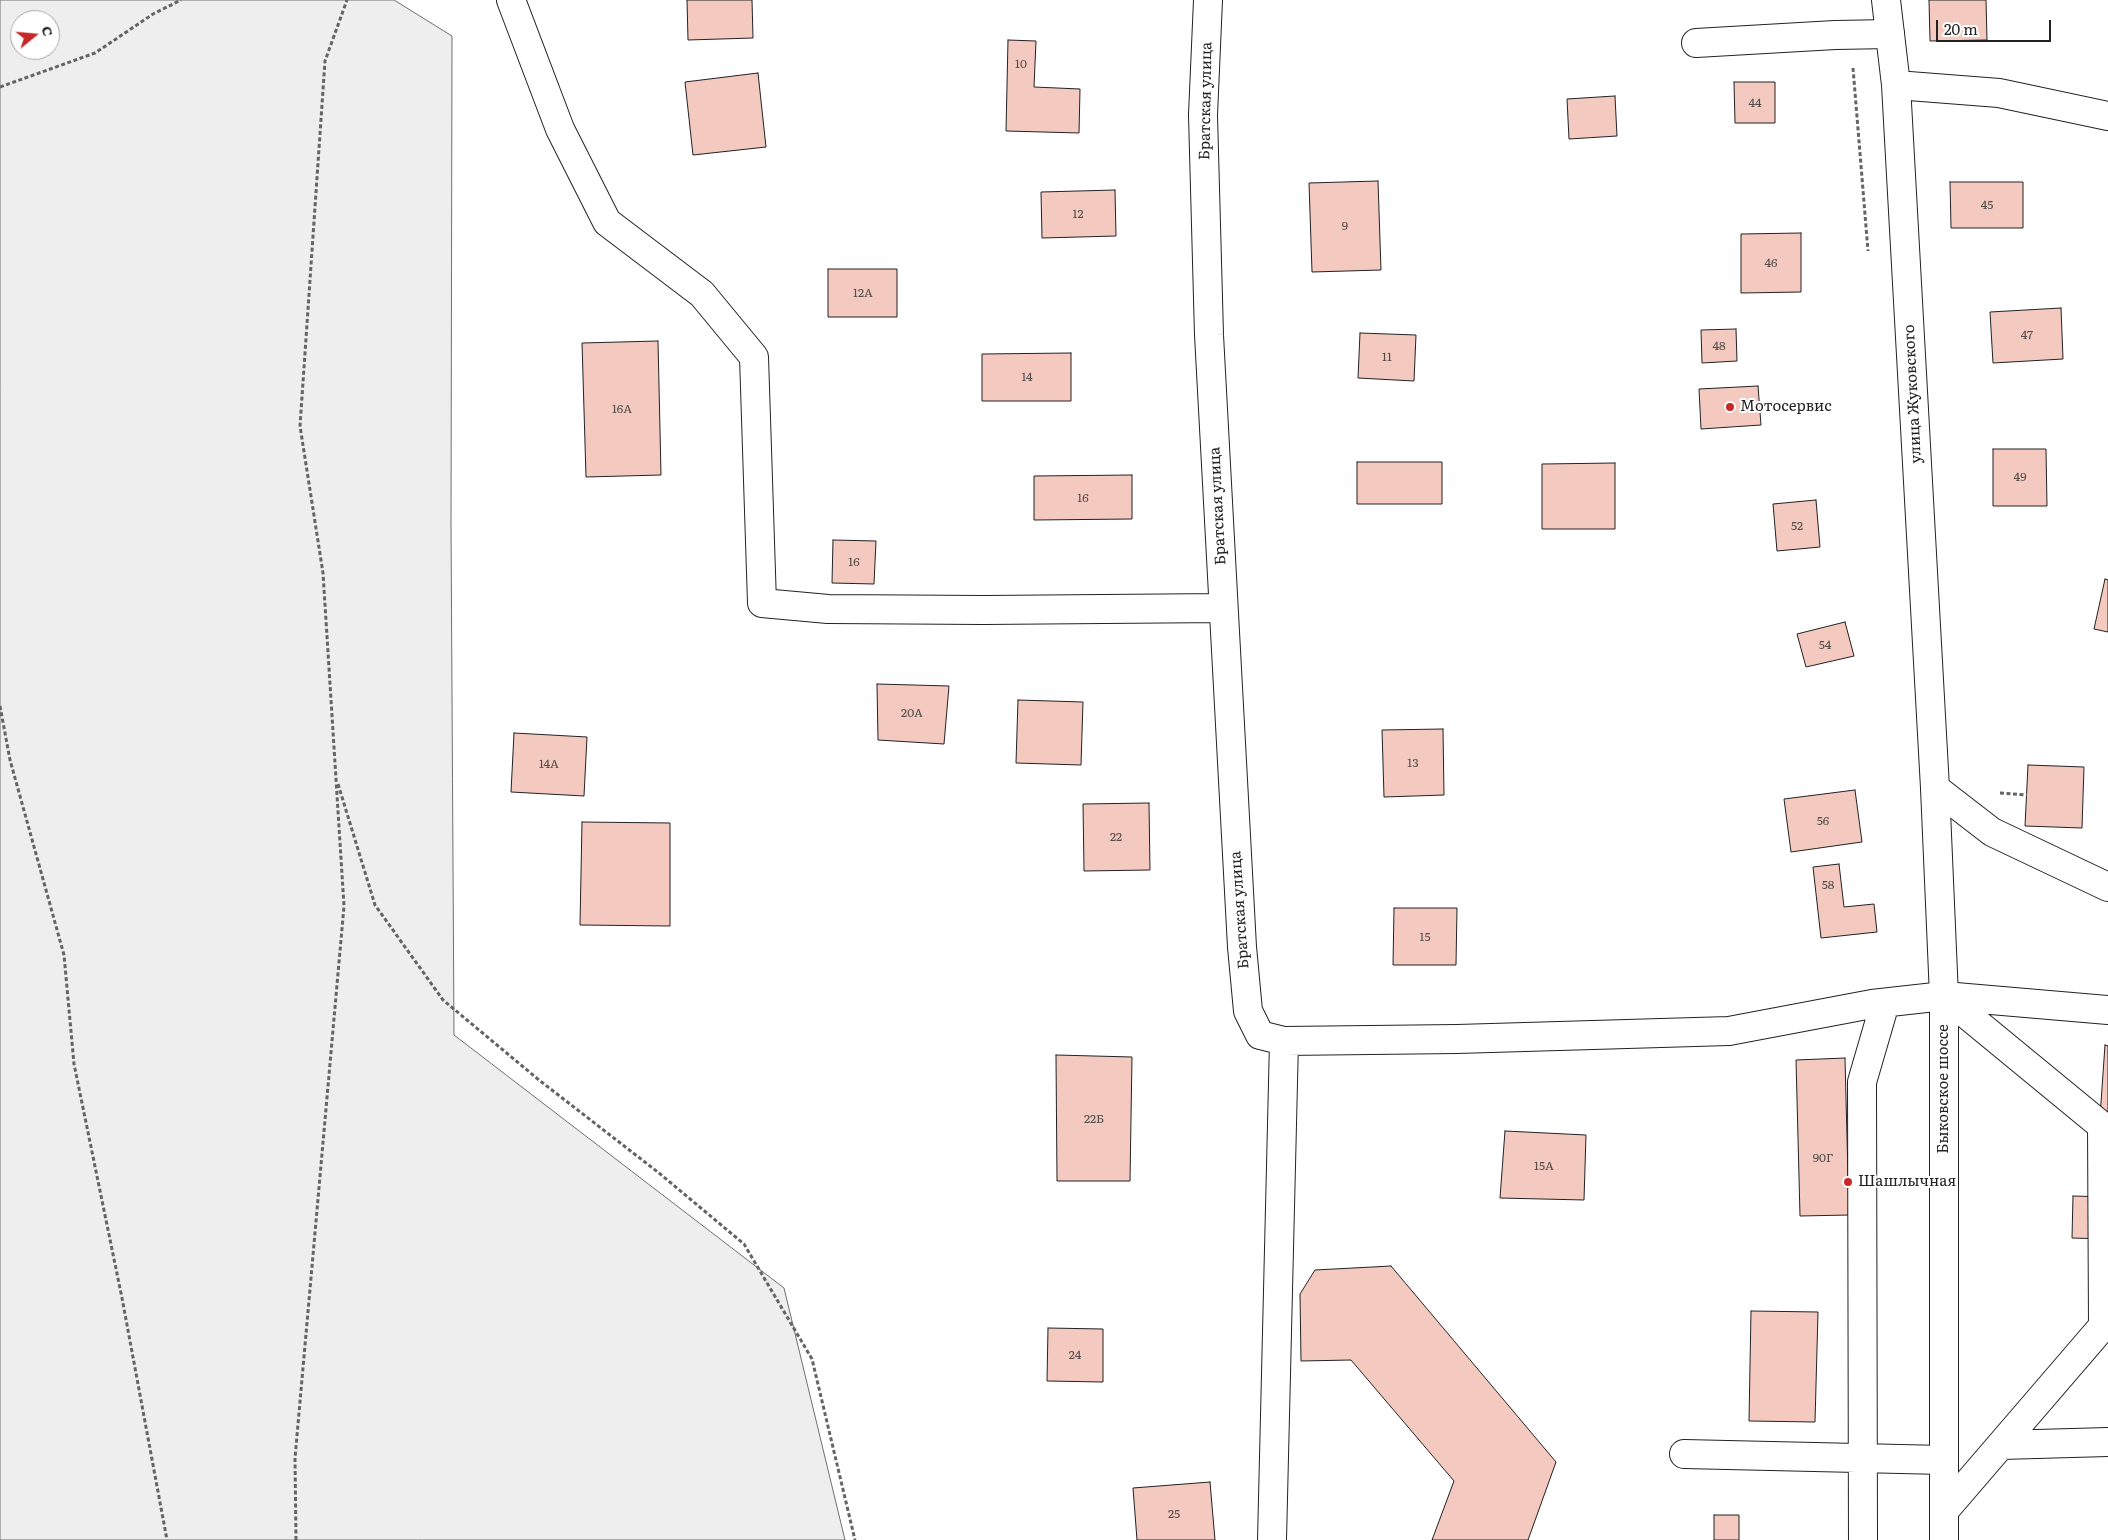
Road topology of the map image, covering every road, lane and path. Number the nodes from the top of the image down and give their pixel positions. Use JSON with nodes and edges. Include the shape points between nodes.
{"nodes":[{"id":1,"x":181,"y":0,"type":"edge"},
{"id":2,"x":347,"y":0,"type":"edge"},
{"id":3,"x":511,"y":0,"type":"edge"},
{"id":4,"x":1208,"y":0,"type":"edge"},
{"id":5,"x":1886,"y":0,"type":"edge"},
{"id":6,"x":1890,"y":34,"type":"junction"},
{"id":7,"x":1850,"y":35,"type":"junction"},
{"id":8,"x":1696,"y":43,"type":"dead end"},
{"id":9,"x":1896,"y":85,"type":"junction"},
{"id":10,"x":0,"y":87,"type":"edge"},
{"id":11,"x":2108,"y":116,"type":"edge"},
{"id":12,"x":1868,"y":251,"type":"dead end"},
{"id":13,"x":1223,"y":608,"type":"junction"},
{"id":14,"x":0,"y":706,"type":"edge"},
{"id":15,"x":336,"y":778,"type":"junction"},
{"id":16,"x":1935,"y":788,"type":"junction"},
{"id":17,"x":2108,"y":887,"type":"edge"},
{"id":18,"x":1944,"y":996,"type":"junction"},
{"id":19,"x":1885,"y":1003,"type":"junction"},
{"id":20,"x":2108,"y":1010,"type":"edge"},
{"id":21,"x":1284,"y":1041,"type":"junction"},
{"id":22,"x":2105,"y":1155,"type":"edge"},
{"id":23,"x":2105,"y":1295,"type":"edge"},
{"id":24,"x":2108,"y":1442,"type":"edge"},
{"id":25,"x":2000,"y":1445,"type":"junction"},
{"id":26,"x":1684,"y":1454,"type":"dead end"},
{"id":27,"x":1863,"y":1458,"type":"junction"},
{"id":28,"x":1944,"y":1460,"type":"junction"},
{"id":29,"x":1944,"y":1511,"type":"junction"},
{"id":30,"x":167,"y":1540,"type":"edge"},
{"id":31,"x":296,"y":1540,"type":"edge"},
{"id":32,"x":855,"y":1540,"type":"edge"},
{"id":33,"x":1272,"y":1540,"type":"edge"},
{"id":34,"x":1863,"y":1540,"type":"edge"},
{"id":35,"x":1944,"y":1540,"type":"edge"}],
"edges":[{"from":1,"to":10,"type":"path","via":[[153,14],[95,53]]},
{"from":2,"to":15,"type":"path","via":[[325,61],[300,426],[323,573]]},
{"from":3,"to":13,"type":"street","via":[[560,129],[607,222],[702,294],[754,357],[762,603],[838,609]]},
{"from":4,"to":13,"type":"street","name":"Братская улица","via":[[1203,115],[1209,335]]},
{"from":5,"to":6,"type":"street","name":"улица Жуковского"},
{"from":6,"to":7,"type":"street"},
{"from":6,"to":9,"type":"street","name":"улица Жуковского"},
{"from":7,"to":8,"type":"street"},
{"from":7,"to":12,"type":"path"},
{"from":9,"to":11,"type":"street","via":[[1999,93]]},
{"from":9,"to":16,"type":"street","name":"улица Жуковского"},
{"from":13,"to":21,"type":"street","name":"Братская улица","via":[[1248,1011],[1260,1035]]},
{"from":14,"to":30,"type":"path","via":[[10,760],[64,955],[74,1064]]},
{"from":15,"to":31,"type":"path","via":[[344,906],[295,1458]]},
{"from":15,"to":32,"type":"path","via":[[375,905],[443,1000],[744,1244],[812,1359]]},
{"from":16,"to":17,"type":"street","via":[[1992,832]]},
{"from":16,"to":18,"type":"street","name":"Быковское шоссе"},
{"from":18,"to":19,"type":"street"},
{"from":18,"to":20,"type":"street"},
{"from":18,"to":22,"type":"street","via":[[2102,1126]]},
{"from":18,"to":28,"type":"street","name":"Быковское шоссе"},
{"from":19,"to":21,"type":"street","via":[[1728,1031]]},
{"from":19,"to":27,"type":"street","via":[[1862,1082]]},
{"from":21,"to":33,"type":"street"},
{"from":22,"to":23,"type":"street"},
{"from":23,"to":25,"type":"street","via":[[2103,1326]]},
{"from":24,"to":25,"type":"street"},
{"from":25,"to":29,"type":"street"},
{"from":26,"to":27,"type":"street"},
{"from":27,"to":28,"type":"street"},
{"from":27,"to":34,"type":"street"},
{"from":28,"to":29,"type":"street","name":"Быковское шоссе"},
{"from":29,"to":35,"type":"street","name":"Быковское шоссе"}]}
